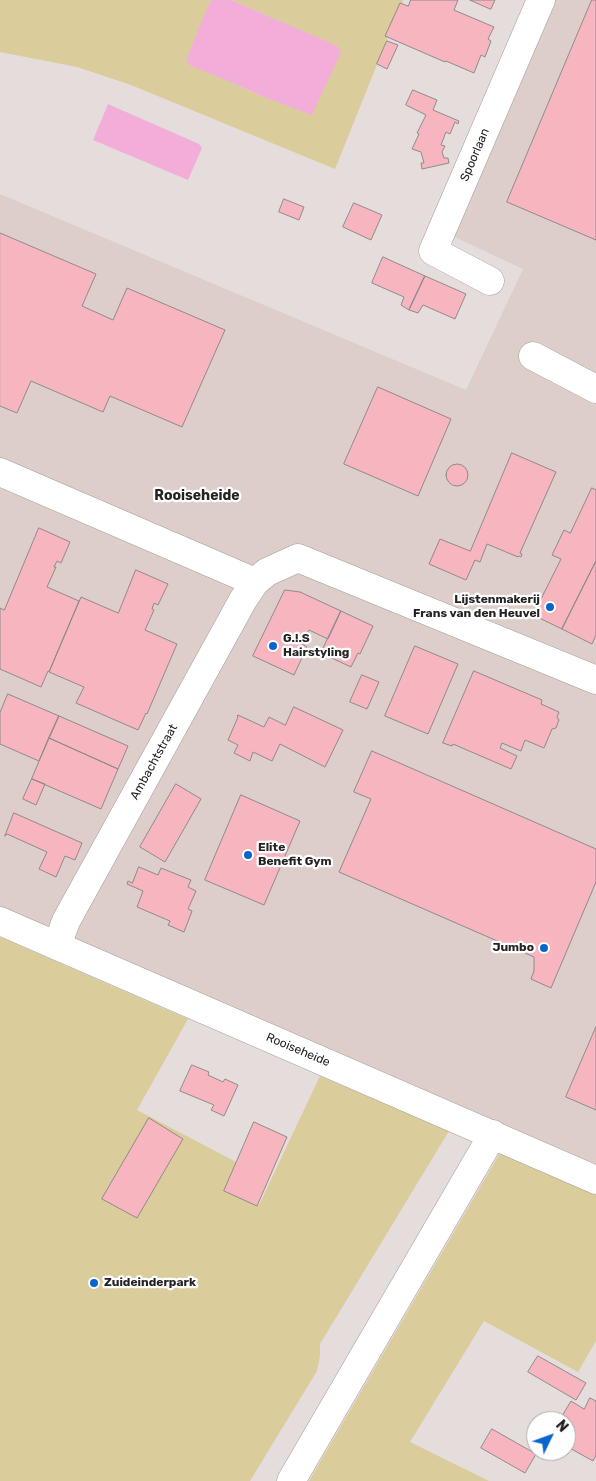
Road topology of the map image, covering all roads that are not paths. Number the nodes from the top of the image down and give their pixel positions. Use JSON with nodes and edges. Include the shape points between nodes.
{"nodes":[{"id":1,"x":541,"y":0,"type":"edge"},
{"id":2,"x":490,"y":281,"type":"dead end"},
{"id":3,"x":533,"y":356,"type":"dead end"},
{"id":4,"x":596,"y":389,"type":"edge"},
{"id":5,"x":0,"y":472,"type":"edge"},
{"id":6,"x":255,"y":582,"type":"junction"},
{"id":7,"x":596,"y":680,"type":"edge"},
{"id":8,"x":0,"y":921,"type":"edge"},
{"id":9,"x":57,"y":946,"type":"junction"},
{"id":10,"x":493,"y":1134,"type":"junction"},
{"id":11,"x":596,"y":1180,"type":"edge"},
{"id":12,"x":291,"y":1481,"type":"edge"}],
"edges":[{"from":1,"to":2,"type":"street","name":"Spoorlaan","via":[[433,251]]},
{"from":3,"to":4,"type":"street"},
{"from":5,"to":6,"type":"street"},
{"from":6,"to":7,"type":"street","name":"Ambachtstraat","via":[[267,572],[298,558]]},
{"from":6,"to":9,"type":"street","name":"Ambachtstraat","via":[[66,921]]},
{"from":8,"to":9,"type":"street","name":"Rooiseheide"},
{"from":9,"to":10,"type":"street","name":"Rooiseheide"},
{"from":10,"to":11,"type":"street","name":"Rooiseheide"},
{"from":10,"to":12,"type":"street"}]}
